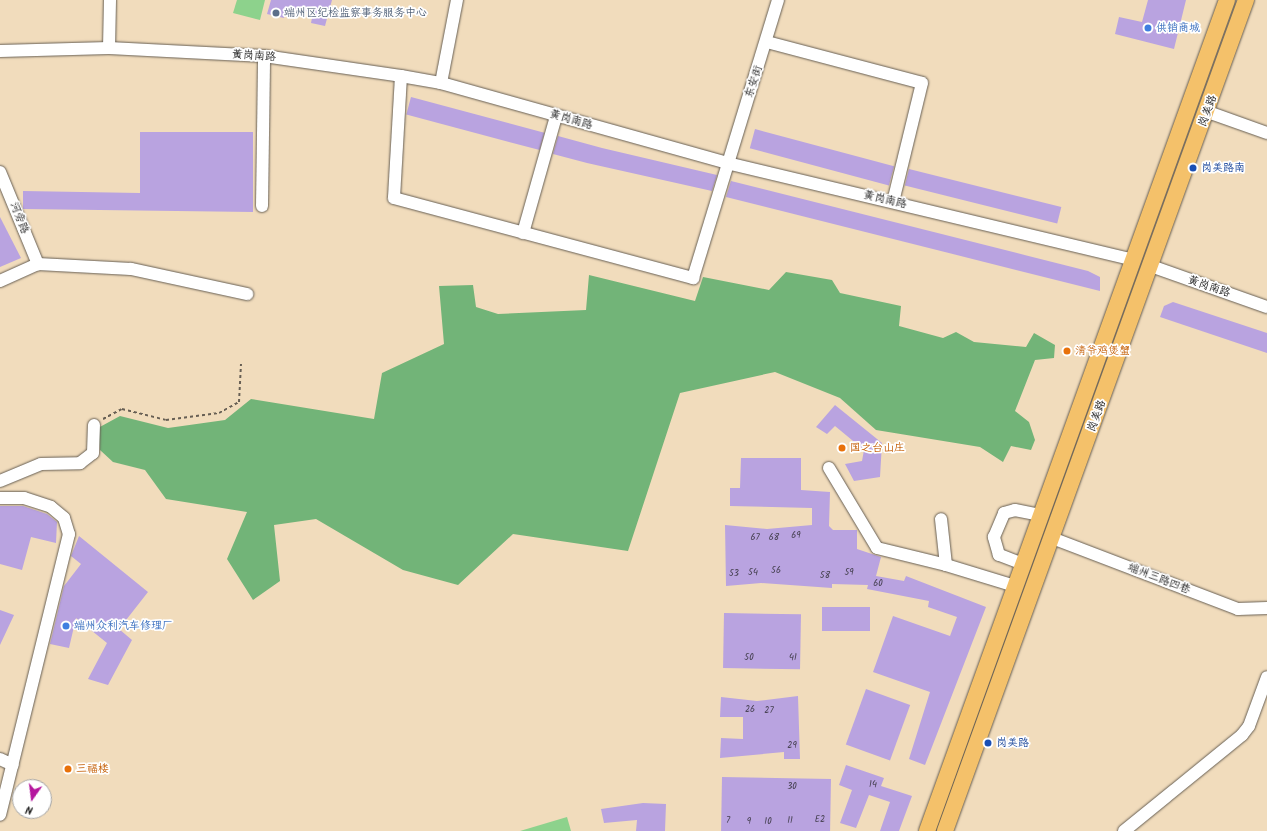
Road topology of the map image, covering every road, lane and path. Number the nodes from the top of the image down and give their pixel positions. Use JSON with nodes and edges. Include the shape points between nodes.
{"nodes":[{"id":1,"x":110,"y":0,"type":"edge"},
{"id":2,"x":457,"y":0,"type":"edge"},
{"id":3,"x":778,"y":0,"type":"edge"},
{"id":4,"x":1225,"y":3,"type":"edge"},
{"id":5,"x":1247,"y":4,"type":"edge"},
{"id":6,"x":767,"y":42,"type":"junction"},
{"id":7,"x":1210,"y":47,"type":"junction"},
{"id":8,"x":109,"y":48,"type":"junction"},
{"id":9,"x":0,"y":51,"type":"edge"},
{"id":10,"x":1229,"y":53,"type":"junction"},
{"id":11,"x":264,"y":56,"type":"junction"},
{"id":12,"x":400,"y":76,"type":"junction"},
{"id":13,"x":441,"y":83,"type":"junction"},
{"id":14,"x":1208,"y":112,"type":"junction"},
{"id":15,"x":556,"y":116,"type":"junction"},
{"id":16,"x":1267,"y":133,"type":"edge"},
{"id":17,"x":727,"y":163,"type":"junction"},
{"id":18,"x":0,"y":172,"type":"edge"},
{"id":19,"x":893,"y":202,"type":"junction"},
{"id":20,"x":262,"y":206,"type":"dead end"},
{"id":21,"x":523,"y":233,"type":"junction"},
{"id":22,"x":1133,"y":260,"type":"junction"},
{"id":23,"x":38,"y":264,"type":"junction"},
{"id":24,"x":1151,"y":266,"type":"junction"},
{"id":25,"x":0,"y":280,"type":"edge"},
{"id":26,"x":247,"y":294,"type":"dead end"},
{"id":27,"x":1267,"y":307,"type":"edge"},
{"id":28,"x":241,"y":364,"type":"dead end"},
{"id":29,"x":94,"y":425,"type":"joint"},
{"id":30,"x":829,"y":468,"type":"dead end"},
{"id":31,"x":0,"y":481,"type":"edge"},
{"id":32,"x":0,"y":498,"type":"edge"},
{"id":33,"x":1040,"y":515,"type":"junction"},
{"id":34,"x":941,"y":518,"type":"dead end"},
{"id":35,"x":1052,"y":538,"type":"junction"},
{"id":36,"x":1023,"y":564,"type":"junction"},
{"id":37,"x":946,"y":565,"type":"junction"},
{"id":38,"x":1015,"y":586,"type":"junction"},
{"id":39,"x":1266,"y":610,"type":"edge"},
{"id":40,"x":1267,"y":677,"type":"edge"},
{"id":41,"x":0,"y":759,"type":"edge"},
{"id":42,"x":13,"y":765,"type":"junction"},
{"id":43,"x":0,"y":815,"type":"edge"},
{"id":44,"x":947,"y":830,"type":"edge"},
{"id":45,"x":927,"y":831,"type":"edge"},
{"id":46,"x":1124,"y":831,"type":"edge"}],
"edges":[{"from":1,"to":8,"type":"street"},
{"from":2,"to":13,"type":"street"},
{"from":3,"to":6,"type":"street","name":"东安街"},
{"from":4,"to":7,"type":"main road","name":"岗美路"},
{"from":5,"to":10,"type":"main road","name":"岗美路"},
{"from":6,"to":17,"type":"street","name":"东安街"},
{"from":6,"to":19,"type":"street","via":[[922,83]]},
{"from":7,"to":10,"type":"main road"},
{"from":7,"to":22,"type":"main road","name":"岗美路"},
{"from":8,"to":9,"type":"street","name":"黄岗南路"},
{"from":8,"to":11,"type":"street","name":"黄岗南路"},
{"from":10,"to":14,"type":"main road","name":"岗美路"},
{"from":11,"to":12,"type":"street","name":"黄岗南路"},
{"from":11,"to":20,"type":"street"},
{"from":12,"to":13,"type":"street","name":"黄岗南路"},
{"from":12,"to":21,"type":"street","via":[[394,198]]},
{"from":13,"to":15,"type":"street","name":"黄岗南路"},
{"from":14,"to":16,"type":"street"},
{"from":14,"to":24,"type":"main road","name":"岗美路"},
{"from":15,"to":17,"type":"street","name":"黄岗南路"},
{"from":15,"to":21,"type":"street"},
{"from":17,"to":19,"type":"street","name":"黄岗南路"},
{"from":17,"to":21,"type":"street","name":"东安街","via":[[693,278]]},
{"from":18,"to":23,"type":"street","name":"河旁路"},
{"from":19,"to":22,"type":"street","name":"黄岗南路"},
{"from":22,"to":33,"type":"main road","name":"岗美路"},
{"from":23,"to":25,"type":"street"},
{"from":23,"to":26,"type":"street","via":[[131,269]]},
{"from":24,"to":27,"type":"street","name":"黄岗南路"},
{"from":24,"to":35,"type":"main road","name":"岗美路"},
{"from":28,"to":29,"type":"path","via":[[239,402],[219,413],[166,420],[122,409]]},
{"from":29,"to":31,"type":"street","via":[[93,453],[80,463],[42,464]]},
{"from":30,"to":37,"type":"street","via":[[877,548]]},
{"from":32,"to":42,"type":"street","via":[[24,498],[51,507],[64,518],[69,534]]},
{"from":33,"to":36,"type":"main road","name":"岗美路"},
{"from":33,"to":36,"type":"street","via":[[1014,510],[1004,513],[994,538],[999,554]]},
{"from":34,"to":37,"type":"street"},
{"from":35,"to":39,"type":"street","name":"端州三路四巷","via":[[1238,610]]},
{"from":35,"to":44,"type":"main road","name":"岗美路"},
{"from":36,"to":38,"type":"main road","name":"岗美路"},
{"from":37,"to":38,"type":"street"},
{"from":38,"to":45,"type":"main road","name":"岗美路"},
{"from":40,"to":46,"type":"street","via":[[1249,726],[1242,735]]},
{"from":41,"to":42,"type":"street"},
{"from":42,"to":43,"type":"street"}]}
